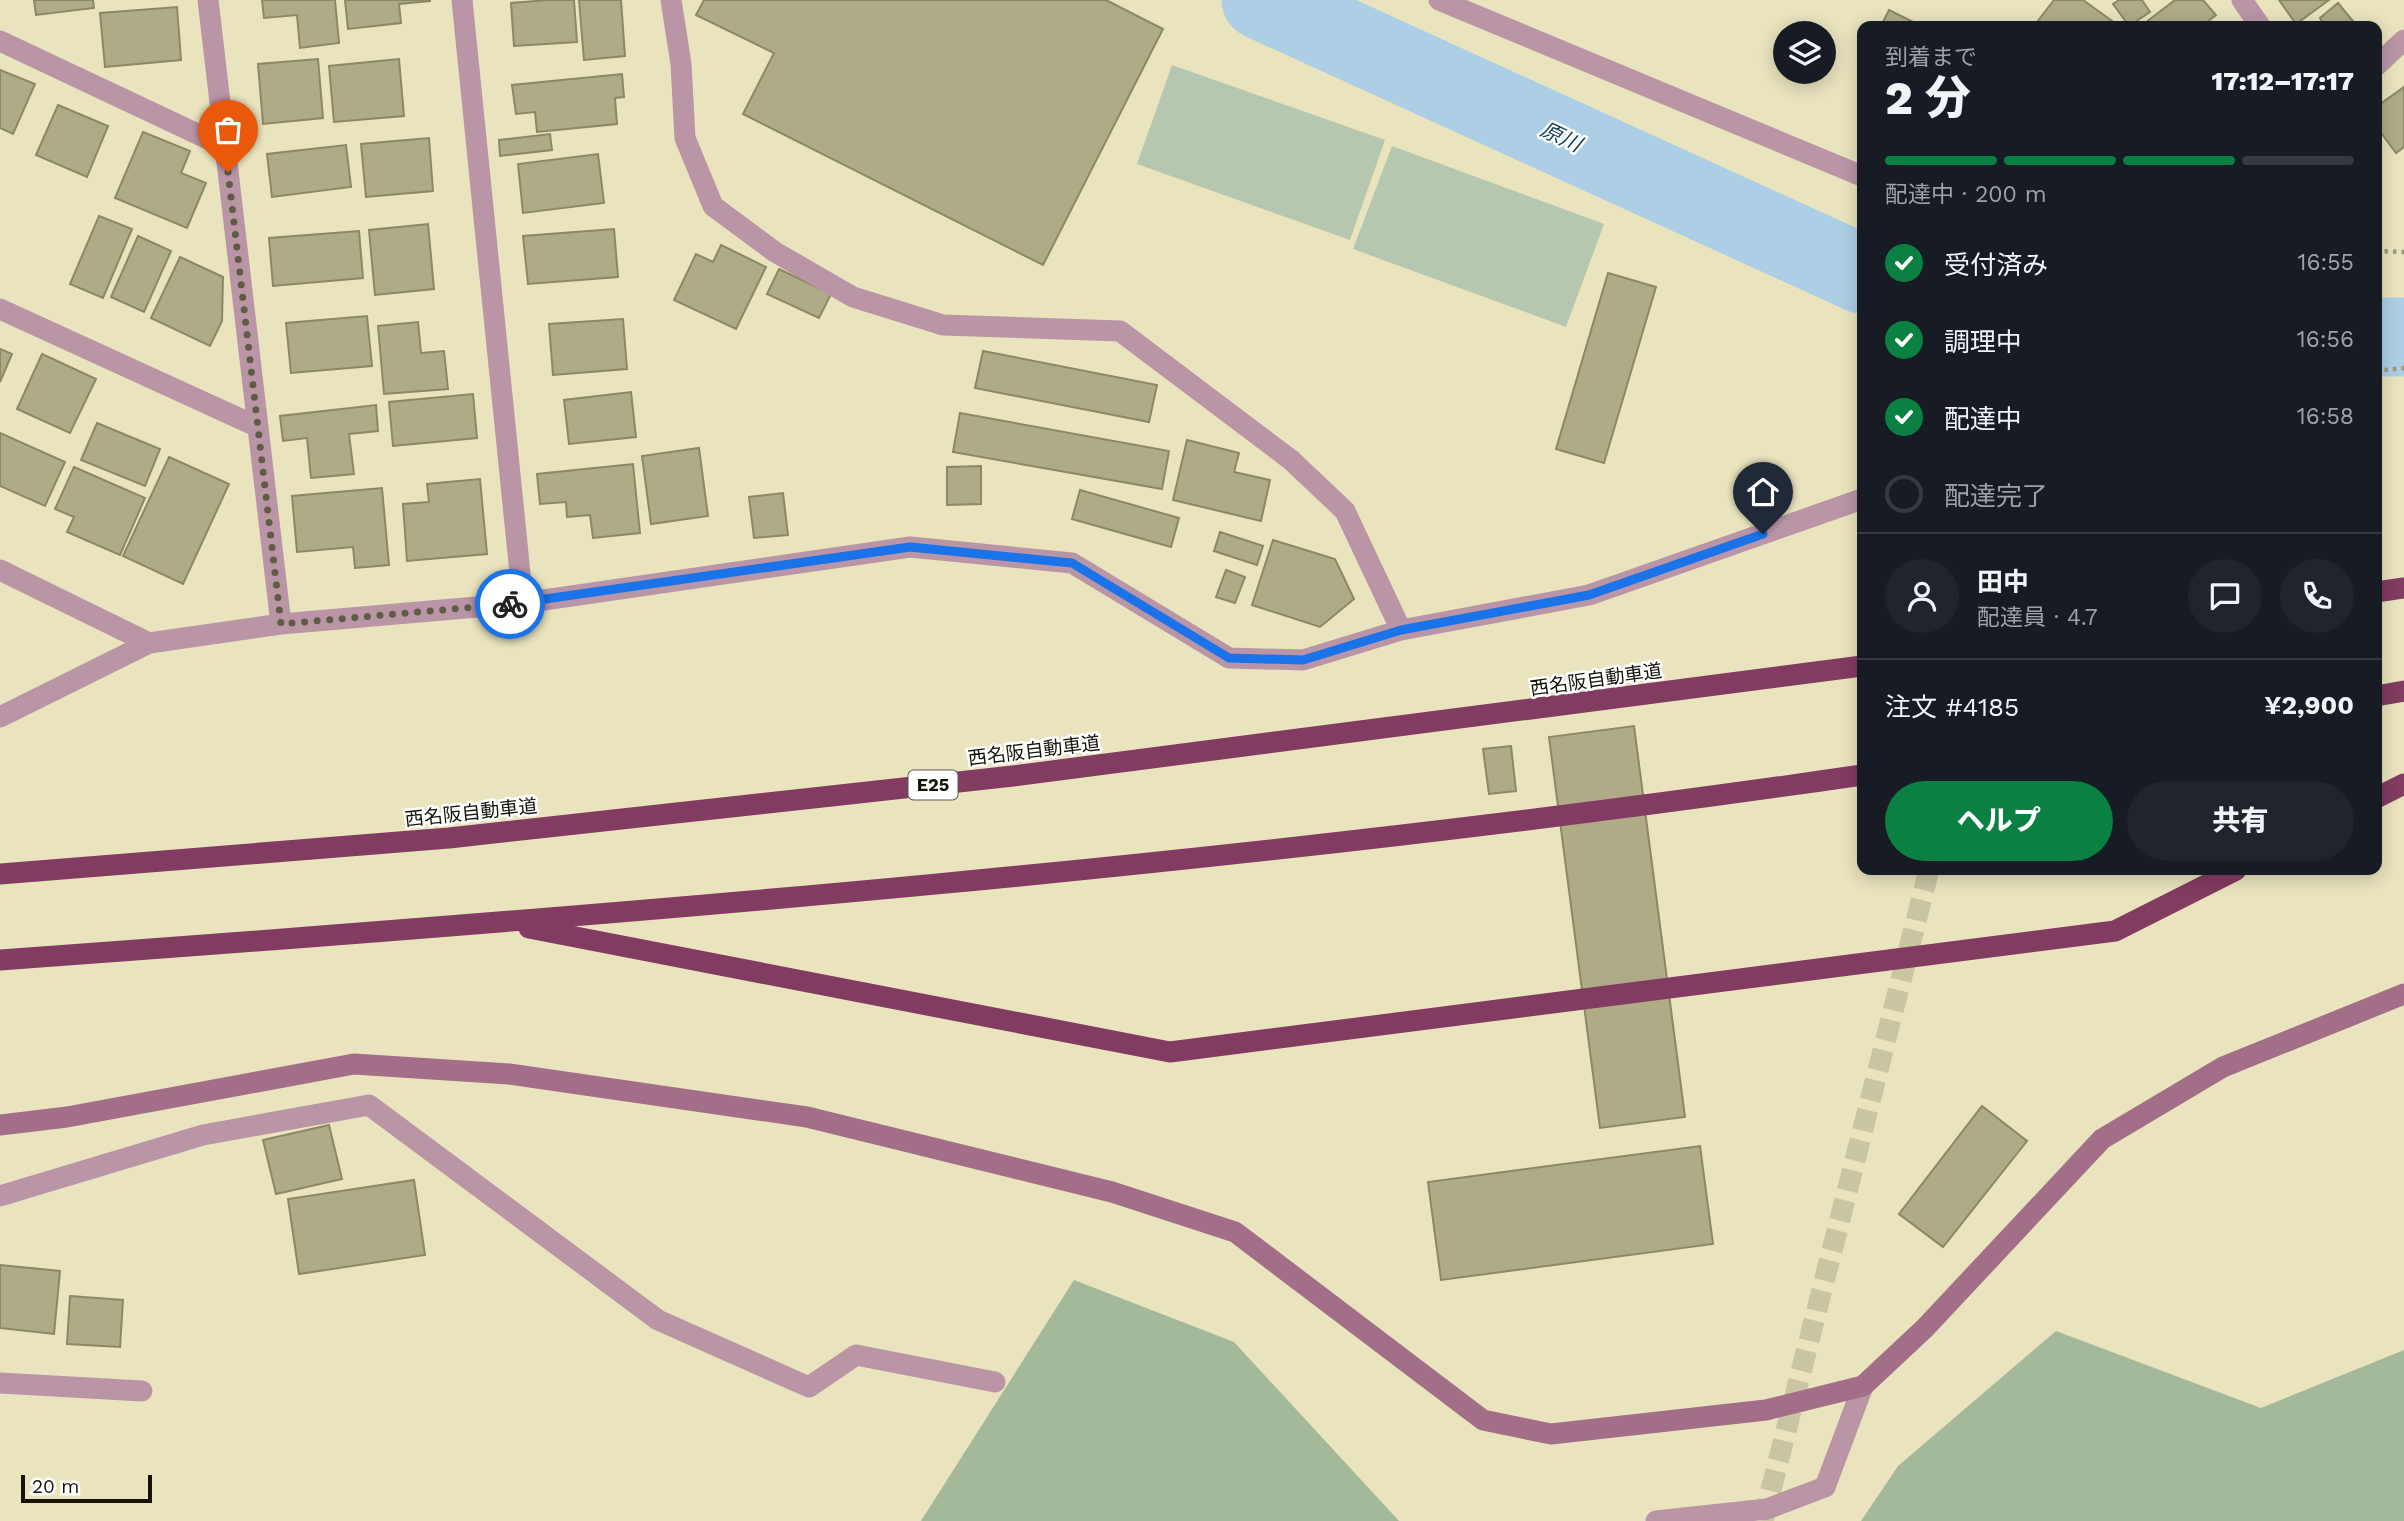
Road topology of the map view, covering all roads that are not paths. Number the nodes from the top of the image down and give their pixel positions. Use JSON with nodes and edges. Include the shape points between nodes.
{"nodes":[{"id":1,"x":208,"y":0,"type":"edge"},
{"id":2,"x":461,"y":0,"type":"edge"},
{"id":3,"x":671,"y":0,"type":"edge"},
{"id":4,"x":1439,"y":0,"type":"edge"},
{"id":5,"x":2242,"y":0,"type":"edge"},
{"id":6,"x":2257,"y":21,"type":"edge"},
{"id":7,"x":2404,"y":40,"type":"edge"},
{"id":8,"x":0,"y":41,"type":"edge"},
{"id":9,"x":2382,"y":60,"type":"edge"},
{"id":10,"x":225,"y":147,"type":"junction"},
{"id":11,"x":1857,"y":174,"type":"edge"},
{"id":12,"x":0,"y":309,"type":"edge"},
{"id":13,"x":258,"y":427,"type":"junction"},
{"id":14,"x":1857,"y":501,"type":"edge"},
{"id":15,"x":0,"y":570,"type":"edge"},
{"id":16,"x":2404,"y":587,"type":"edge"},
{"id":17,"x":2382,"y":591,"type":"edge"},
{"id":18,"x":523,"y":603,"type":"junction"},
{"id":19,"x":281,"y":624,"type":"junction"},
{"id":20,"x":1401,"y":630,"type":"junction"},
{"id":21,"x":149,"y":643,"type":"junction"},
{"id":22,"x":1857,"y":667,"type":"edge"},
{"id":23,"x":2404,"y":691,"type":"edge"},
{"id":24,"x":2382,"y":695,"type":"edge"},
{"id":25,"x":0,"y":717,"type":"edge"},
{"id":26,"x":1857,"y":776,"type":"edge"},
{"id":27,"x":2404,"y":784,"type":"edge"},
{"id":28,"x":2382,"y":795,"type":"edge"},
{"id":29,"x":0,"y":874,"type":"edge"},
{"id":30,"x":2226,"y":875,"type":"edge"},
{"id":31,"x":505,"y":923,"type":"junction"},
{"id":32,"x":0,"y":960,"type":"edge"},
{"id":33,"x":2404,"y":994,"type":"edge"},
{"id":34,"x":0,"y":1125,"type":"edge"},
{"id":35,"x":0,"y":1196,"type":"edge"},
{"id":36,"x":995,"y":1382,"type":"dead end"},
{"id":37,"x":0,"y":1383,"type":"edge"},
{"id":38,"x":1863,"y":1386,"type":"junction"},
{"id":39,"x":142,"y":1391,"type":"dead end"},
{"id":40,"x":1656,"y":1521,"type":"edge"}],
"edges":[{"from":1,"to":10,"type":"street"},
{"from":2,"to":18,"type":"street"},
{"from":3,"to":20,"type":"street","via":[[685,138],[713,206],[775,252],[853,297],[943,325],[1120,331],[1291,460],[1345,511]]},
{"from":4,"to":11,"type":"street"},
{"from":5,"to":6,"type":"street"},
{"from":7,"to":9,"type":"street"},
{"from":8,"to":10,"type":"street"},
{"from":10,"to":13,"type":"street"},
{"from":12,"to":13,"type":"street"},
{"from":13,"to":19,"type":"street"},
{"from":14,"to":20,"type":"street","via":[[1589,595]]},
{"from":15,"to":21,"type":"street"},
{"from":16,"to":17,"type":"highway"},
{"from":18,"to":19,"type":"street"},
{"from":18,"to":20,"type":"street","via":[[910,547],[1072,563],[1229,658],[1303,660]]},
{"from":19,"to":21,"type":"street"},
{"from":21,"to":25,"type":"street"},
{"from":22,"to":29,"type":"highway","name":"西名阪自動車道","number":"E25","via":[[986,779],[449,838]]},
{"from":23,"to":24,"type":"highway"},
{"from":26,"to":31,"type":"highway","via":[[1599,814],[1056,875]]},
{"from":27,"to":28,"type":"highway"},
{"from":30,"to":31,"type":"highway","via":[[2115,931],[1170,1052]]},
{"from":31,"to":32,"type":"highway"},
{"from":33,"to":38,"type":"street","via":[[2223,1067],[2102,1139],[1925,1328]]},
{"from":34,"to":38,"type":"street","via":[[354,1064],[509,1074],[807,1117],[1112,1192],[1235,1232],[1483,1420],[1551,1434],[1766,1410]]},
{"from":35,"to":36,"type":"street","via":[[202,1135],[369,1105],[658,1320],[809,1387],[856,1355]]},
{"from":37,"to":39,"type":"street"},
{"from":38,"to":40,"type":"street","via":[[1825,1487],[1767,1509]]}]}
